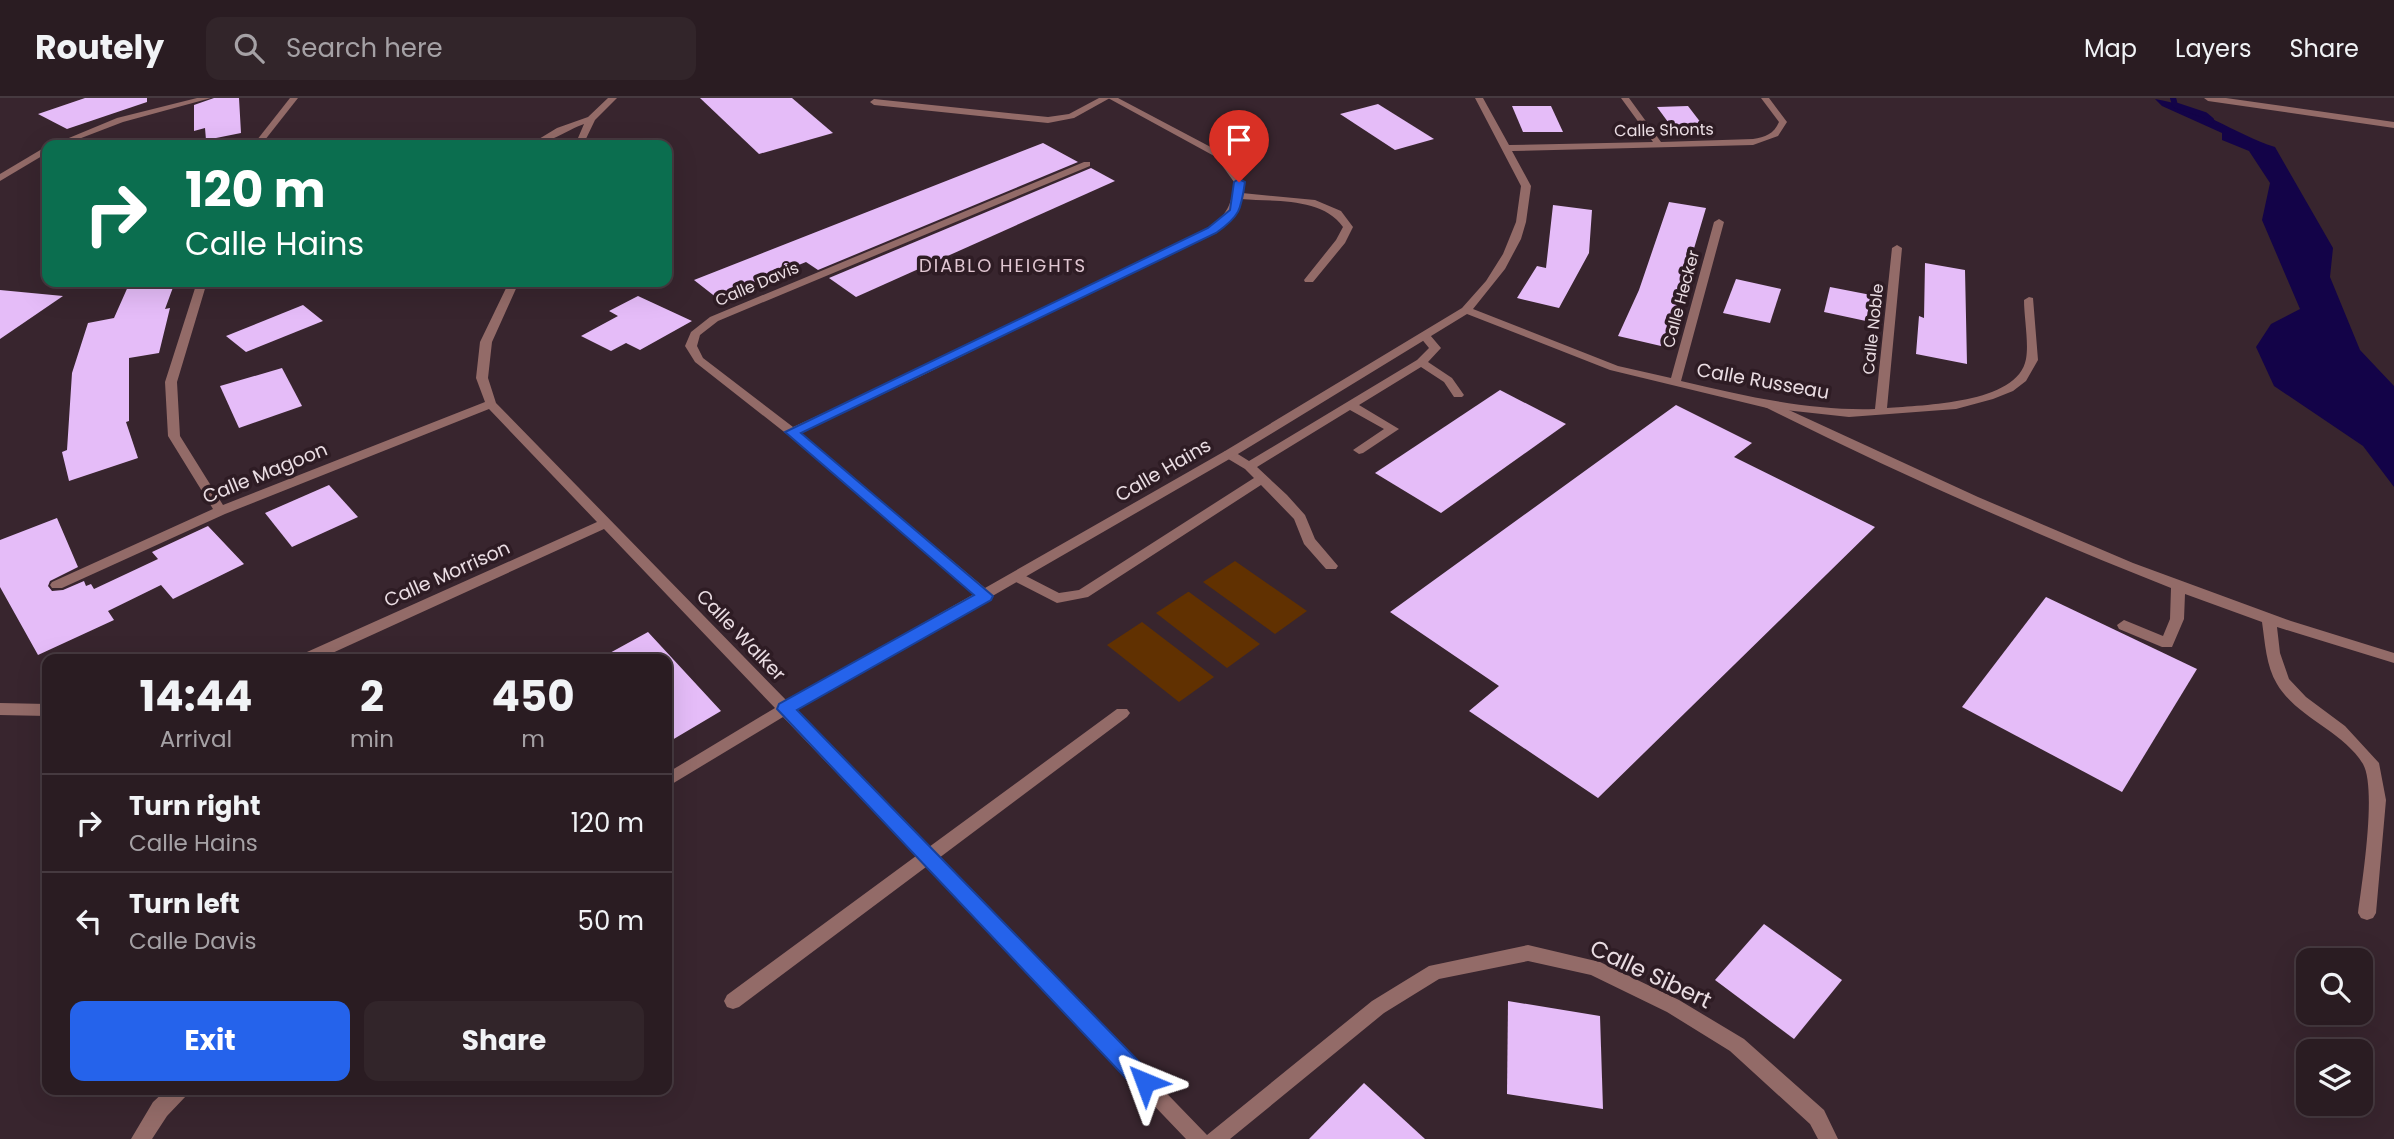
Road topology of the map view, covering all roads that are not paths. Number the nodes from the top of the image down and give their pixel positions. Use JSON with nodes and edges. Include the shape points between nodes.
{"nodes":[{"id":1,"x":207,"y":98,"type":"edge"},
{"id":2,"x":294,"y":98,"type":"edge"},
{"id":3,"x":614,"y":98,"type":"edge"},
{"id":4,"x":1106,"y":98,"type":"edge"},
{"id":5,"x":1112,"y":98,"type":"edge"},
{"id":6,"x":1479,"y":98,"type":"edge"},
{"id":7,"x":1625,"y":98,"type":"edge"},
{"id":8,"x":1765,"y":98,"type":"edge"},
{"id":9,"x":2208,"y":98,"type":"edge"},
{"id":10,"x":2282,"y":98,"type":"edge"},
{"id":11,"x":874,"y":102,"type":"dead end"},
{"id":12,"x":2287,"y":110,"type":"junction"},
{"id":13,"x":591,"y":119,"type":"junction"},
{"id":14,"x":2394,"y":125,"type":"edge"},
{"id":15,"x":69,"y":140,"type":"edge"},
{"id":16,"x":261,"y":140,"type":"edge"},
{"id":17,"x":542,"y":140,"type":"edge"},
{"id":18,"x":581,"y":140,"type":"edge"},
{"id":19,"x":1658,"y":144,"type":"junction"},
{"id":20,"x":1507,"y":148,"type":"junction"},
{"id":21,"x":42,"y":152,"type":"edge"},
{"id":22,"x":1087,"y":164,"type":"dead end"},
{"id":23,"x":0,"y":178,"type":"edge"},
{"id":24,"x":1237,"y":196,"type":"junction"},
{"id":25,"x":1718,"y":222,"type":"dead end"},
{"id":26,"x":1897,"y":248,"type":"dead end"},
{"id":27,"x":1309,"y":280,"type":"dead end"},
{"id":28,"x":200,"y":287,"type":"edge"},
{"id":29,"x":512,"y":287,"type":"edge"},
{"id":30,"x":2029,"y":300,"type":"dead end"},
{"id":31,"x":1466,"y":310,"type":"junction"},
{"id":32,"x":1426,"y":337,"type":"junction"},
{"id":33,"x":1421,"y":362,"type":"junction"},
{"id":34,"x":1675,"y":383,"type":"junction"},
{"id":35,"x":1458,"y":395,"type":"dead end"},
{"id":36,"x":491,"y":404,"type":"junction"},
{"id":37,"x":1349,"y":404,"type":"junction"},
{"id":38,"x":1767,"y":404,"type":"junction"},
{"id":39,"x":1881,"y":412,"type":"junction"},
{"id":40,"x":792,"y":432,"type":"junction"},
{"id":41,"x":1359,"y":450,"type":"dead end"},
{"id":42,"x":1229,"y":454,"type":"junction"},
{"id":43,"x":1249,"y":466,"type":"junction"},
{"id":44,"x":1262,"y":479,"type":"junction"},
{"id":45,"x":220,"y":511,"type":"junction"},
{"id":46,"x":607,"y":523,"type":"junction"},
{"id":47,"x":1331,"y":566,"type":"dead end"},
{"id":48,"x":1017,"y":577,"type":"junction"},
{"id":49,"x":57,"y":585,"type":"dead end"},
{"id":50,"x":2178,"y":587,"type":"junction"},
{"id":51,"x":985,"y":596,"type":"junction"},
{"id":52,"x":2269,"y":619,"type":"junction"},
{"id":53,"x":2124,"y":625,"type":"dead end"},
{"id":54,"x":316,"y":654,"type":"edge"},
{"id":55,"x":2394,"y":658,"type":"edge"},
{"id":56,"x":0,"y":709,"type":"edge"},
{"id":57,"x":785,"y":709,"type":"junction"},
{"id":58,"x":42,"y":710,"type":"edge"},
{"id":59,"x":1122,"y":713,"type":"dead end"},
{"id":60,"x":672,"y":778,"type":"edge"},
{"id":61,"x":927,"y":855,"type":"junction"},
{"id":62,"x":2367,"y":914,"type":"dead end"},
{"id":63,"x":733,"y":1001,"type":"dead end"},
{"id":64,"x":174,"y":1095,"type":"edge"},
{"id":65,"x":141,"y":1139,"type":"edge"},
{"id":66,"x":1199,"y":1139,"type":"edge"},
{"id":67,"x":1215,"y":1139,"type":"edge"},
{"id":68,"x":1828,"y":1139,"type":"edge"}],
"edges":[{"from":1,"to":15,"type":"street","via":[[120,120]]},
{"from":2,"to":16,"type":"street"},
{"from":3,"to":13,"type":"street"},
{"from":4,"to":11,"type":"street","via":[[1071,116],[1048,120]]},
{"from":5,"to":24,"type":"street","via":[[1219,155],[1239,182]]},
{"from":6,"to":20,"type":"street","name":"Calle Hains"},
{"from":7,"to":19,"type":"street"},
{"from":8,"to":19,"type":"street","name":"Calle Shonts","via":[[1783,122],[1779,132],[1768,139]]},
{"from":9,"to":12,"type":"street"},
{"from":10,"to":12,"type":"street"},
{"from":12,"to":14,"type":"street"},
{"from":13,"to":17,"type":"street"},
{"from":13,"to":18,"type":"street"},
{"from":19,"to":20,"type":"street","name":"Calle Shonts"},
{"from":20,"to":31,"type":"street","name":"Calle Hains","via":[[1526,186],[1524,219],[1511,252]]},
{"from":21,"to":23,"type":"street"},
{"from":22,"to":40,"type":"street","name":"Calle Davis","via":[[714,319],[695,334],[691,346],[699,360]]},
{"from":24,"to":27,"type":"street","via":[[1312,202],[1338,213],[1348,228]]},
{"from":24,"to":40,"type":"street","via":[[1235,210],[1212,230]]},
{"from":25,"to":34,"type":"street","name":"Calle Hecker"},
{"from":26,"to":39,"type":"street","name":"Calle Noble"},
{"from":28,"to":45,"type":"street","via":[[171,382],[174,436]]},
{"from":29,"to":36,"type":"street","via":[[486,342],[482,378]]},
{"from":30,"to":39,"type":"street","name":"Calle Russeau","via":[[2032,360],[2022,379],[2010,389],[1956,405]]},
{"from":31,"to":32,"type":"street","name":"Calle Hains"},
{"from":31,"to":34,"type":"street","name":"Calle Russeau","via":[[1615,368]]},
{"from":32,"to":33,"type":"street","via":[[1435,348]]},
{"from":32,"to":42,"type":"street","name":"Calle Hains"},
{"from":33,"to":35,"type":"street","via":[[1448,380]]},
{"from":33,"to":37,"type":"street"},
{"from":34,"to":38,"type":"street","name":"Calle Russeau"},
{"from":36,"to":45,"type":"street","name":"Calle Magoon"},
{"from":36,"to":46,"type":"street","name":"Calle Walker"},
{"from":37,"to":41,"type":"street","via":[[1393,429]]},
{"from":37,"to":43,"type":"street"},
{"from":38,"to":39,"type":"street","name":"Calle Russeau"},
{"from":38,"to":50,"type":"street","via":[[2051,535]]},
{"from":40,"to":51,"type":"street","name":"Calle Davis"},
{"from":42,"to":43,"type":"street"},
{"from":42,"to":48,"type":"street","name":"Calle Hains"},
{"from":43,"to":44,"type":"street"},
{"from":44,"to":47,"type":"street","via":[[1300,518],[1310,541]]},
{"from":44,"to":48,"type":"street","via":[[1083,594],[1056,598]]},
{"from":45,"to":49,"type":"street","name":"Calle Magoon"},
{"from":46,"to":54,"type":"street","name":"Calle Morrison"},
{"from":46,"to":57,"type":"street","name":"Calle Walker"},
{"from":48,"to":51,"type":"street","name":"Calle Hains"},
{"from":50,"to":52,"type":"street"},
{"from":50,"to":53,"type":"street","via":[[2177,619],[2167,643]]},
{"from":51,"to":57,"type":"street","name":"Calle Hains"},
{"from":52,"to":55,"type":"street"},
{"from":52,"to":62,"type":"street","via":[[2283,682],[2371,763],[2378,800]]},
{"from":56,"to":58,"type":"street"},
{"from":57,"to":60,"type":"street","name":"Calle Hains"},
{"from":57,"to":61,"type":"street","name":"Calle Walker"},
{"from":59,"to":61,"type":"street"},
{"from":61,"to":63,"type":"street"},
{"from":61,"to":66,"type":"street","name":"Calle Walker"},
{"from":64,"to":65,"type":"street"},
{"from":67,"to":68,"type":"street","name":"Calle Sibert","via":[[1378,1007],[1435,972],[1528,953],[1594,968],[1726,1038],[1817,1117]]}]}
